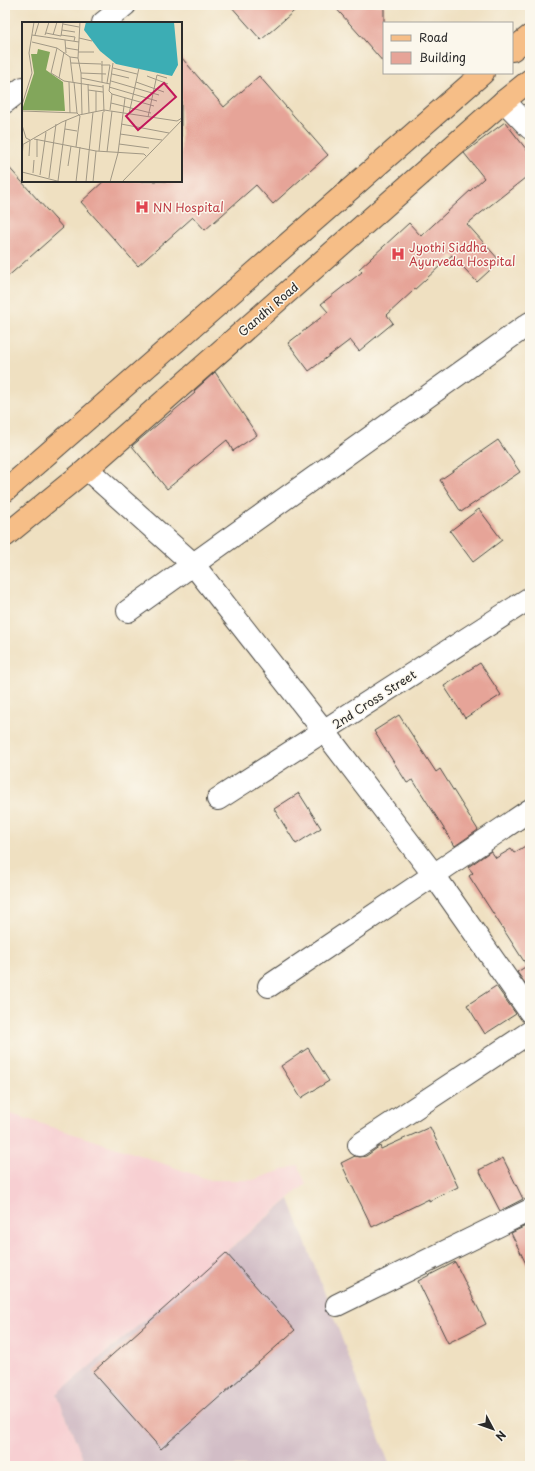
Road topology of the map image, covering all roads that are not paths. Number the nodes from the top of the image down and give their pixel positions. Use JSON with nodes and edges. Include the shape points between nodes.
{"nodes":[{"id":1,"x":125,"y":5,"type":"edge"},
{"id":2,"x":104,"y":22,"type":"edge"},
{"id":3,"x":530,"y":36,"type":"edge"},
{"id":4,"x":513,"y":49,"type":"edge"},
{"id":5,"x":482,"y":74,"type":"edge"},
{"id":6,"x":530,"y":80,"type":"edge"},
{"id":7,"x":22,"y":89,"type":"edge"},
{"id":8,"x":504,"y":101,"type":"junction"},
{"id":9,"x":5,"y":102,"type":"edge"},
{"id":10,"x":530,"y":128,"type":"edge"},
{"id":11,"x":530,"y":323,"type":"edge"},
{"id":12,"x":87,"y":469,"type":"junction"},
{"id":13,"x":5,"y":491,"type":"edge"},
{"id":14,"x":5,"y":536,"type":"edge"},
{"id":15,"x":193,"y":564,"type":"junction"},
{"id":16,"x":530,"y":598,"type":"edge"},
{"id":17,"x":128,"y":611,"type":"dead end"},
{"id":18,"x":324,"y":731,"type":"junction"},
{"id":19,"x":218,"y":799,"type":"dead end"},
{"id":20,"x":530,"y":810,"type":"edge"},
{"id":21,"x":434,"y":875,"type":"junction"},
{"id":22,"x":269,"y":986,"type":"dead end"},
{"id":23,"x":530,"y":1012,"type":"edge"},
{"id":24,"x":530,"y":1032,"type":"edge"},
{"id":25,"x":359,"y":1145,"type":"dead end"},
{"id":26,"x":530,"y":1210,"type":"edge"},
{"id":27,"x":337,"y":1305,"type":"dead end"}],
"edges":[{"from":1,"to":2,"type":"street"},
{"from":3,"to":4,"type":"main road"},
{"from":5,"to":13,"type":"main road"},
{"from":6,"to":8,"type":"main road","name":"Gandhi Road"},
{"from":7,"to":9,"type":"street"},
{"from":8,"to":10,"type":"street"},
{"from":8,"to":12,"type":"main road","name":"Gandhi Road"},
{"from":11,"to":15,"type":"street"},
{"from":12,"to":14,"type":"main road","name":"Gandhi Road"},
{"from":12,"to":15,"type":"street"},
{"from":15,"to":17,"type":"street"},
{"from":15,"to":18,"type":"street"},
{"from":16,"to":18,"type":"street","name":"2nd Cross Street"},
{"from":18,"to":19,"type":"street","name":"2nd Cross Street"},
{"from":18,"to":21,"type":"street"},
{"from":20,"to":21,"type":"street"},
{"from":21,"to":22,"type":"street"},
{"from":21,"to":23,"type":"street"},
{"from":24,"to":25,"type":"street"},
{"from":26,"to":27,"type":"street"}]}
